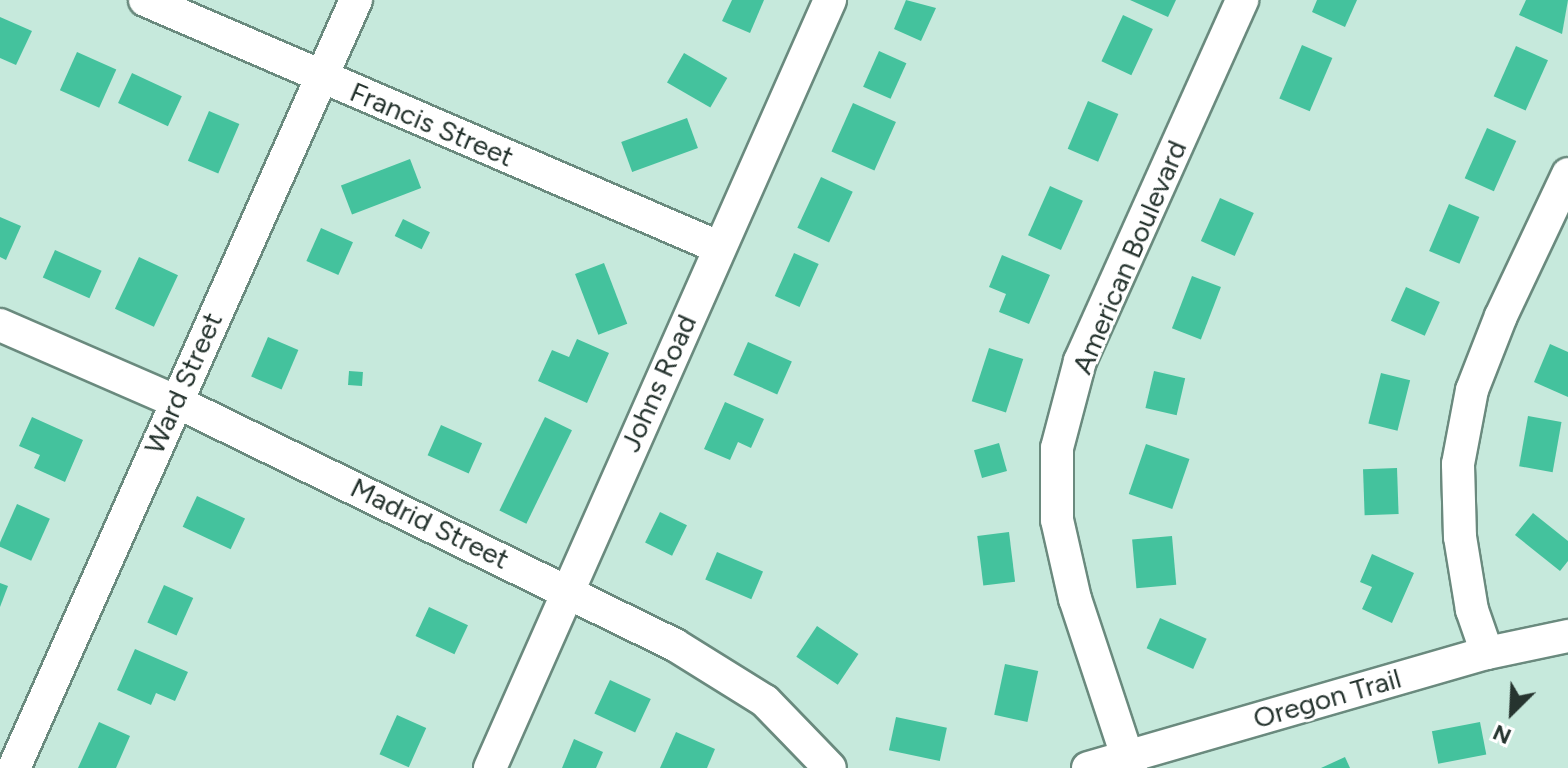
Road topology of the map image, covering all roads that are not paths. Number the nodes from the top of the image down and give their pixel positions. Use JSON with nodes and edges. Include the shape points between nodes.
{"nodes":[{"id":1,"x":145,"y":0,"type":"edge"},
{"id":2,"x":356,"y":0,"type":"edge"},
{"id":3,"x":830,"y":0,"type":"edge"},
{"id":4,"x":1242,"y":0,"type":"edge"},
{"id":5,"x":320,"y":76,"type":"junction"},
{"id":6,"x":1566,"y":181,"type":"edge"},
{"id":7,"x":718,"y":247,"type":"junction"},
{"id":8,"x":0,"y":325,"type":"edge"},
{"id":9,"x":175,"y":401,"type":"junction"},
{"id":10,"x":568,"y":589,"type":"junction"},
{"id":11,"x":1568,"y":636,"type":"edge"},
{"id":12,"x":1487,"y":653,"type":"junction"},
{"id":13,"x":1130,"y":761,"type":"edge"},
{"id":14,"x":14,"y":768,"type":"edge"},
{"id":15,"x":490,"y":768,"type":"edge"},
{"id":16,"x":830,"y":768,"type":"edge"},
{"id":17,"x":1088,"y":768,"type":"edge"}],
"edges":[{"from":1,"to":5,"type":"street","name":"Francis Street"},
{"from":2,"to":5,"type":"street","name":"Ward Street"},
{"from":3,"to":7,"type":"street","name":"Johns Road"},
{"from":4,"to":13,"type":"street","name":"American Boulevard","via":[[1080,361],[1057,448],[1057,520],[1075,599]]},
{"from":5,"to":7,"type":"street","name":"Francis Street"},
{"from":5,"to":9,"type":"street","name":"Ward Street"},
{"from":6,"to":12,"type":"street","via":[[1472,390],[1458,464],[1460,537],[1472,610]]},
{"from":7,"to":10,"type":"street","name":"Johns Road"},
{"from":8,"to":9,"type":"street","name":"Madrid Street"},
{"from":9,"to":10,"type":"street","name":"Madrid Street"},
{"from":9,"to":14,"type":"street","name":"Ward Street"},
{"from":10,"to":15,"type":"street","name":"Johns Road"},
{"from":10,"to":16,"type":"street","name":"Madrid Street","via":[[675,645],[765,701]]},
{"from":11,"to":12,"type":"street","name":"Oregon Trail"},
{"from":12,"to":13,"type":"street","name":"Oregon Trail"},
{"from":13,"to":17,"type":"street","name":"Oregon Trail"}]}
